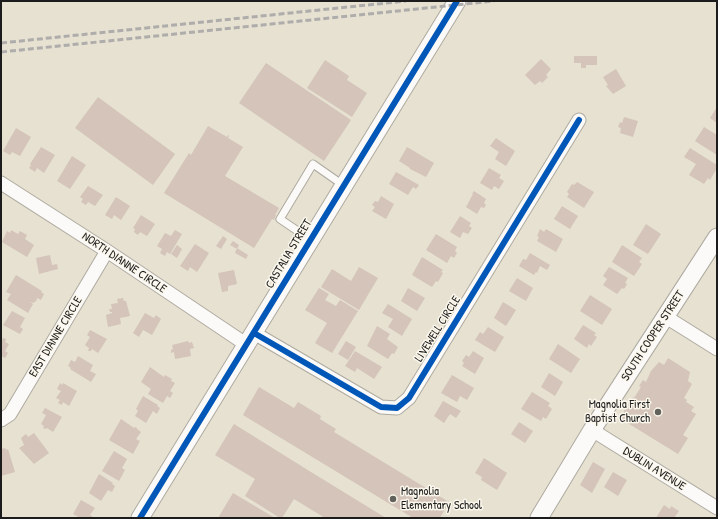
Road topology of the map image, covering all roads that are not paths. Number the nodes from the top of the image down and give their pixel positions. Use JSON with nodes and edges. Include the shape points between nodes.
{"nodes":[{"id":1,"x":457,"y":1,"type":"edge"},
{"id":2,"x":579,"y":120,"type":"dead end"},
{"id":3,"x":1,"y":182,"type":"edge"},
{"id":4,"x":344,"y":186,"type":"junction"},
{"id":5,"x":717,"y":237,"type":"edge"},
{"id":6,"x":311,"y":240,"type":"junction"},
{"id":7,"x":107,"y":250,"type":"junction"},
{"id":8,"x":666,"y":317,"type":"junction"},
{"id":9,"x":250,"y":339,"type":"junction"},
{"id":10,"x":717,"y":349,"type":"edge"},
{"id":11,"x":1,"y":420,"type":"edge"},
{"id":12,"x":592,"y":430,"type":"junction"},
{"id":13,"x":717,"y":508,"type":"edge"},
{"id":14,"x":140,"y":518,"type":"edge"},
{"id":15,"x":539,"y":518,"type":"edge"}],
"edges":[{"from":1,"to":4,"type":"street","name":"CASTALIA STREET"},
{"from":2,"to":9,"type":"street","name":"LIVEWELL CIRCLE","via":[[409,398],[397,408],[381,408]]},
{"from":3,"to":7,"type":"street","name":"NORTH DIANNE CIRCLE"},
{"from":4,"to":6,"type":"street","name":"CASTALIA STREET"},
{"from":4,"to":6,"type":"lane","via":[[313,164],[306,175],[280,219]]},
{"from":5,"to":8,"type":"street","name":"SOUTH COOPER STREET"},
{"from":6,"to":9,"type":"street","name":"CASTALIA STREET"},
{"from":7,"to":9,"type":"street","name":"NORTH DIANNE CIRCLE"},
{"from":7,"to":11,"type":"street","name":"EAST DIANNE CIRCLE","via":[[10,414]]},
{"from":8,"to":10,"type":"street"},
{"from":8,"to":12,"type":"street","name":"SOUTH COOPER STREET"},
{"from":9,"to":14,"type":"street","name":"CASTALIA STREET"},
{"from":12,"to":13,"type":"street","name":"DUBLIN AVENUE"},
{"from":12,"to":15,"type":"street","name":"SOUTH COOPER STREET"}]}
